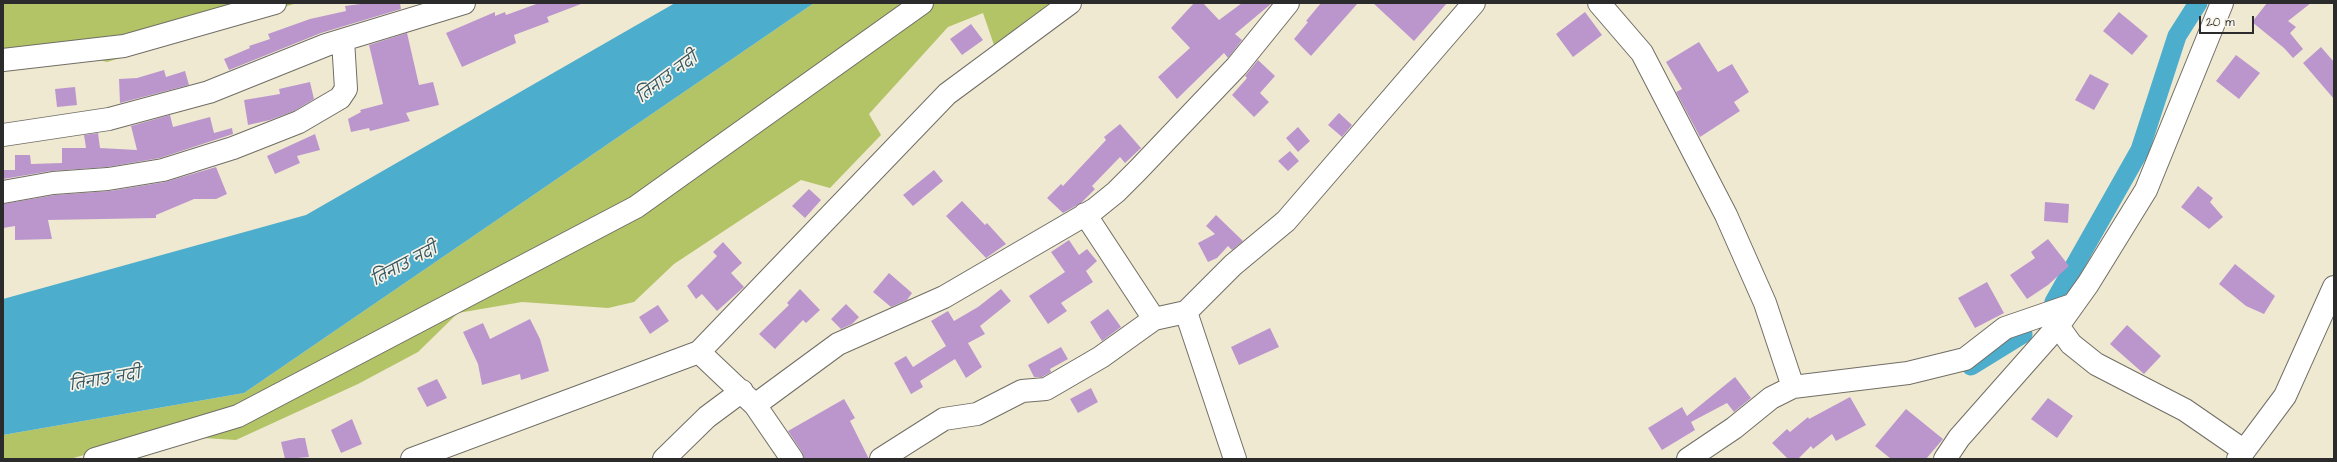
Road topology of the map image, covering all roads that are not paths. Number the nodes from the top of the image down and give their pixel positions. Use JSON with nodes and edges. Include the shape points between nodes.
{"nodes":[{"id":1,"x":275,"y":3,"type":"edge"},
{"id":2,"x":464,"y":3,"type":"edge"},
{"id":3,"x":922,"y":3,"type":"edge"},
{"id":4,"x":1070,"y":3,"type":"edge"},
{"id":5,"x":1288,"y":3,"type":"edge"},
{"id":6,"x":1474,"y":3,"type":"edge"},
{"id":7,"x":1599,"y":3,"type":"edge"},
{"id":8,"x":2222,"y":3,"type":"edge"},
{"id":9,"x":343,"y":40,"type":"junction"},
{"id":10,"x":3,"y":60,"type":"edge"},
{"id":11,"x":3,"y":135,"type":"edge"},
{"id":12,"x":3,"y":192,"type":"edge"},
{"id":13,"x":1085,"y":214,"type":"junction"},
{"id":14,"x":2334,"y":287,"type":"edge"},
{"id":15,"x":2072,"y":305,"type":"junction"},
{"id":16,"x":1186,"y":312,"type":"junction"},
{"id":17,"x":1154,"y":319,"type":"junction"},
{"id":18,"x":2058,"y":326,"type":"junction"},
{"id":19,"x":699,"y":352,"type":"junction"},
{"id":20,"x":1793,"y":387,"type":"junction"},
{"id":21,"x":748,"y":398,"type":"junction"},
{"id":22,"x":2240,"y":455,"type":"edge"},
{"id":23,"x":95,"y":459,"type":"edge"},
{"id":24,"x":412,"y":459,"type":"edge"},
{"id":25,"x":664,"y":459,"type":"edge"},
{"id":26,"x":792,"y":459,"type":"edge"},
{"id":27,"x":881,"y":459,"type":"edge"},
{"id":28,"x":1235,"y":459,"type":"edge"},
{"id":29,"x":1688,"y":459,"type":"edge"},
{"id":30,"x":1945,"y":459,"type":"edge"}],
"edges":[{"from":1,"to":10,"type":"street","via":[[124,46]]},
{"from":2,"to":9,"type":"street"},
{"from":3,"to":23,"type":"street","via":[[636,206],[238,416]]},
{"from":4,"to":19,"type":"street","via":[[947,94]]},
{"from":5,"to":13,"type":"street","via":[[1237,66],[1138,170],[1116,192]]},
{"from":6,"to":16,"type":"street","via":[[1286,221],[1233,265]]},
{"from":7,"to":20,"type":"street","via":[[1642,53],[1726,215],[1765,303]]},
{"from":8,"to":15,"type":"street","via":[[2146,190],[2088,284]]},
{"from":9,"to":11,"type":"street","via":[[210,92],[109,119]]},
{"from":9,"to":12,"type":"street","via":[[346,89],[340,98],[299,122],[233,148],[164,170],[108,179],[53,183]]},
{"from":13,"to":17,"type":"street"},
{"from":13,"to":21,"type":"street","via":[[944,297],[838,344]]},
{"from":14,"to":22,"type":"street","via":[[2285,396]]},
{"from":15,"to":18,"type":"street"},
{"from":15,"to":20,"type":"street","via":[[2005,328],[1965,359],[1908,373]]},
{"from":16,"to":17,"type":"street"},
{"from":16,"to":28,"type":"street"},
{"from":17,"to":27,"type":"street","via":[[1102,357],[1046,389],[1022,391],[977,414],[944,419]]},
{"from":18,"to":22,"type":"street","via":[[2071,344],[2096,364],[2185,410]]},
{"from":18,"to":30,"type":"street","via":[[1959,438]]},
{"from":19,"to":21,"type":"street"},
{"from":19,"to":24,"type":"street"},
{"from":20,"to":29,"type":"street","via":[[1771,398],[1734,428]]},
{"from":21,"to":25,"type":"street","via":[[706,417]]},
{"from":21,"to":26,"type":"street"}]}
